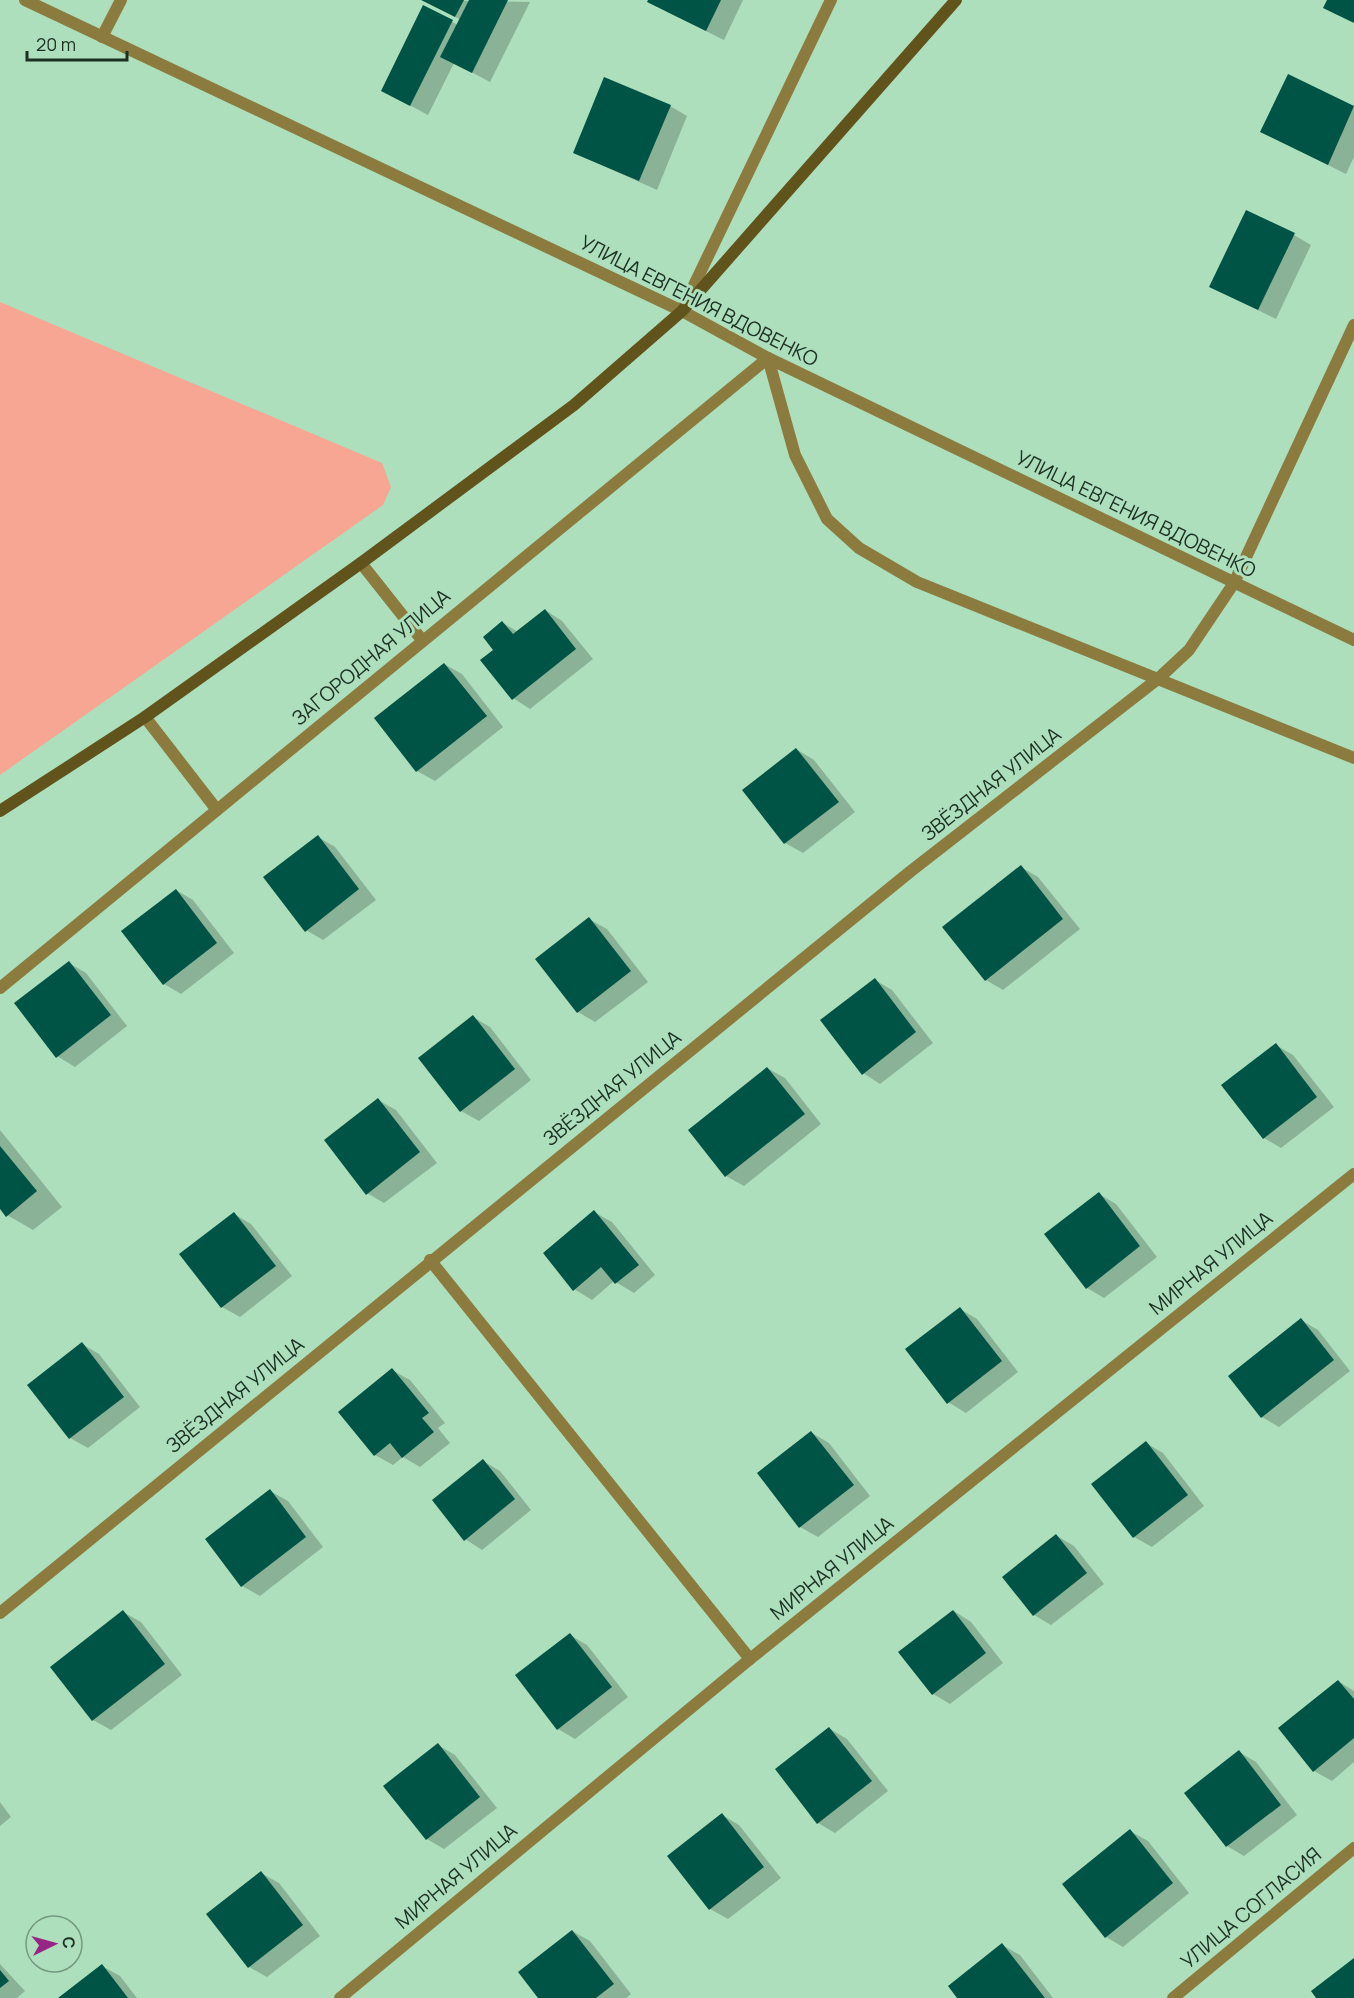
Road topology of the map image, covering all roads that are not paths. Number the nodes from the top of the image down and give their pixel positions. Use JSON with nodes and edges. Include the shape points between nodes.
{"nodes":[{"id":1,"x":25,"y":0,"type":"edge"},
{"id":2,"x":121,"y":0,"type":"edge"},
{"id":3,"x":831,"y":0,"type":"edge"},
{"id":4,"x":956,"y":0,"type":"edge"},
{"id":5,"x":102,"y":37,"type":"junction"},
{"id":6,"x":682,"y":311,"type":"junction"},
{"id":7,"x":1354,"y":325,"type":"edge"},
{"id":8,"x":768,"y":358,"type":"junction"},
{"id":9,"x":361,"y":563,"type":"junction"},
{"id":10,"x":1234,"y":583,"type":"junction"},
{"id":11,"x":422,"y":640,"type":"junction"},
{"id":12,"x":1354,"y":640,"type":"edge"},
{"id":13,"x":1159,"y":678,"type":"junction"},
{"id":14,"x":145,"y":717,"type":"junction"},
{"id":15,"x":1354,"y":758,"type":"edge"},
{"id":16,"x":217,"y":810,"type":"junction"},
{"id":17,"x":0,"y":811,"type":"edge"},
{"id":18,"x":0,"y":988,"type":"edge"},
{"id":19,"x":1354,"y":1174,"type":"edge"},
{"id":20,"x":430,"y":1260,"type":"junction"},
{"id":21,"x":0,"y":1613,"type":"edge"},
{"id":22,"x":750,"y":1659,"type":"junction"},
{"id":23,"x":1354,"y":1848,"type":"edge"},
{"id":24,"x":340,"y":1998,"type":"edge"},
{"id":25,"x":1173,"y":1998,"type":"edge"}],
"edges":[{"from":1,"to":5,"type":"street","name":"УЛИЦА ЕВГЕНИЯ ВДОВЕНКО"},
{"from":2,"to":5,"type":"street"},
{"from":3,"to":6,"type":"street"},
{"from":4,"to":6,"type":"street"},
{"from":5,"to":6,"type":"street","name":"УЛИЦА ЕВГЕНИЯ ВДОВЕНКО"},
{"from":6,"to":8,"type":"street","name":"УЛИЦА ЕВГЕНИЯ ВДОВЕНКО"},
{"from":6,"to":9,"type":"street","via":[[574,405]]},
{"from":7,"to":10,"type":"street","name":"ЗВЁЗДНАЯ УЛИЦА"},
{"from":8,"to":10,"type":"street","name":"УЛИЦА ЕВГЕНИЯ ВДОВЕНКО"},
{"from":8,"to":11,"type":"street","name":"ЗАГОРОДНАЯ УЛИЦА"},
{"from":8,"to":13,"type":"street","via":[[795,454],[827,519],[860,548],[917,582]]},
{"from":9,"to":11,"type":"street"},
{"from":9,"to":14,"type":"street"},
{"from":10,"to":12,"type":"street","name":"УЛИЦА ЕВГЕНИЯ ВДОВЕНКО"},
{"from":10,"to":13,"type":"street","name":"ЗВЁЗДНАЯ УЛИЦА","via":[[1189,650]]},
{"from":11,"to":16,"type":"street","name":"ЗАГОРОДНАЯ УЛИЦА"},
{"from":13,"to":15,"type":"street"},
{"from":13,"to":20,"type":"street","name":"ЗВЁЗДНАЯ УЛИЦА","via":[[901,879]]},
{"from":14,"to":16,"type":"street"},
{"from":14,"to":17,"type":"street"},
{"from":16,"to":18,"type":"street","name":"ЗАГОРОДНАЯ УЛИЦА"},
{"from":19,"to":22,"type":"street","name":"МИРНАЯ УЛИЦА"},
{"from":20,"to":21,"type":"street","name":"ЗВЁЗДНАЯ УЛИЦА"},
{"from":20,"to":22,"type":"street"},
{"from":22,"to":24,"type":"street","name":"МИРНАЯ УЛИЦА"},
{"from":23,"to":25,"type":"street","name":"УЛИЦА СОГЛАСИЯ"}]}
